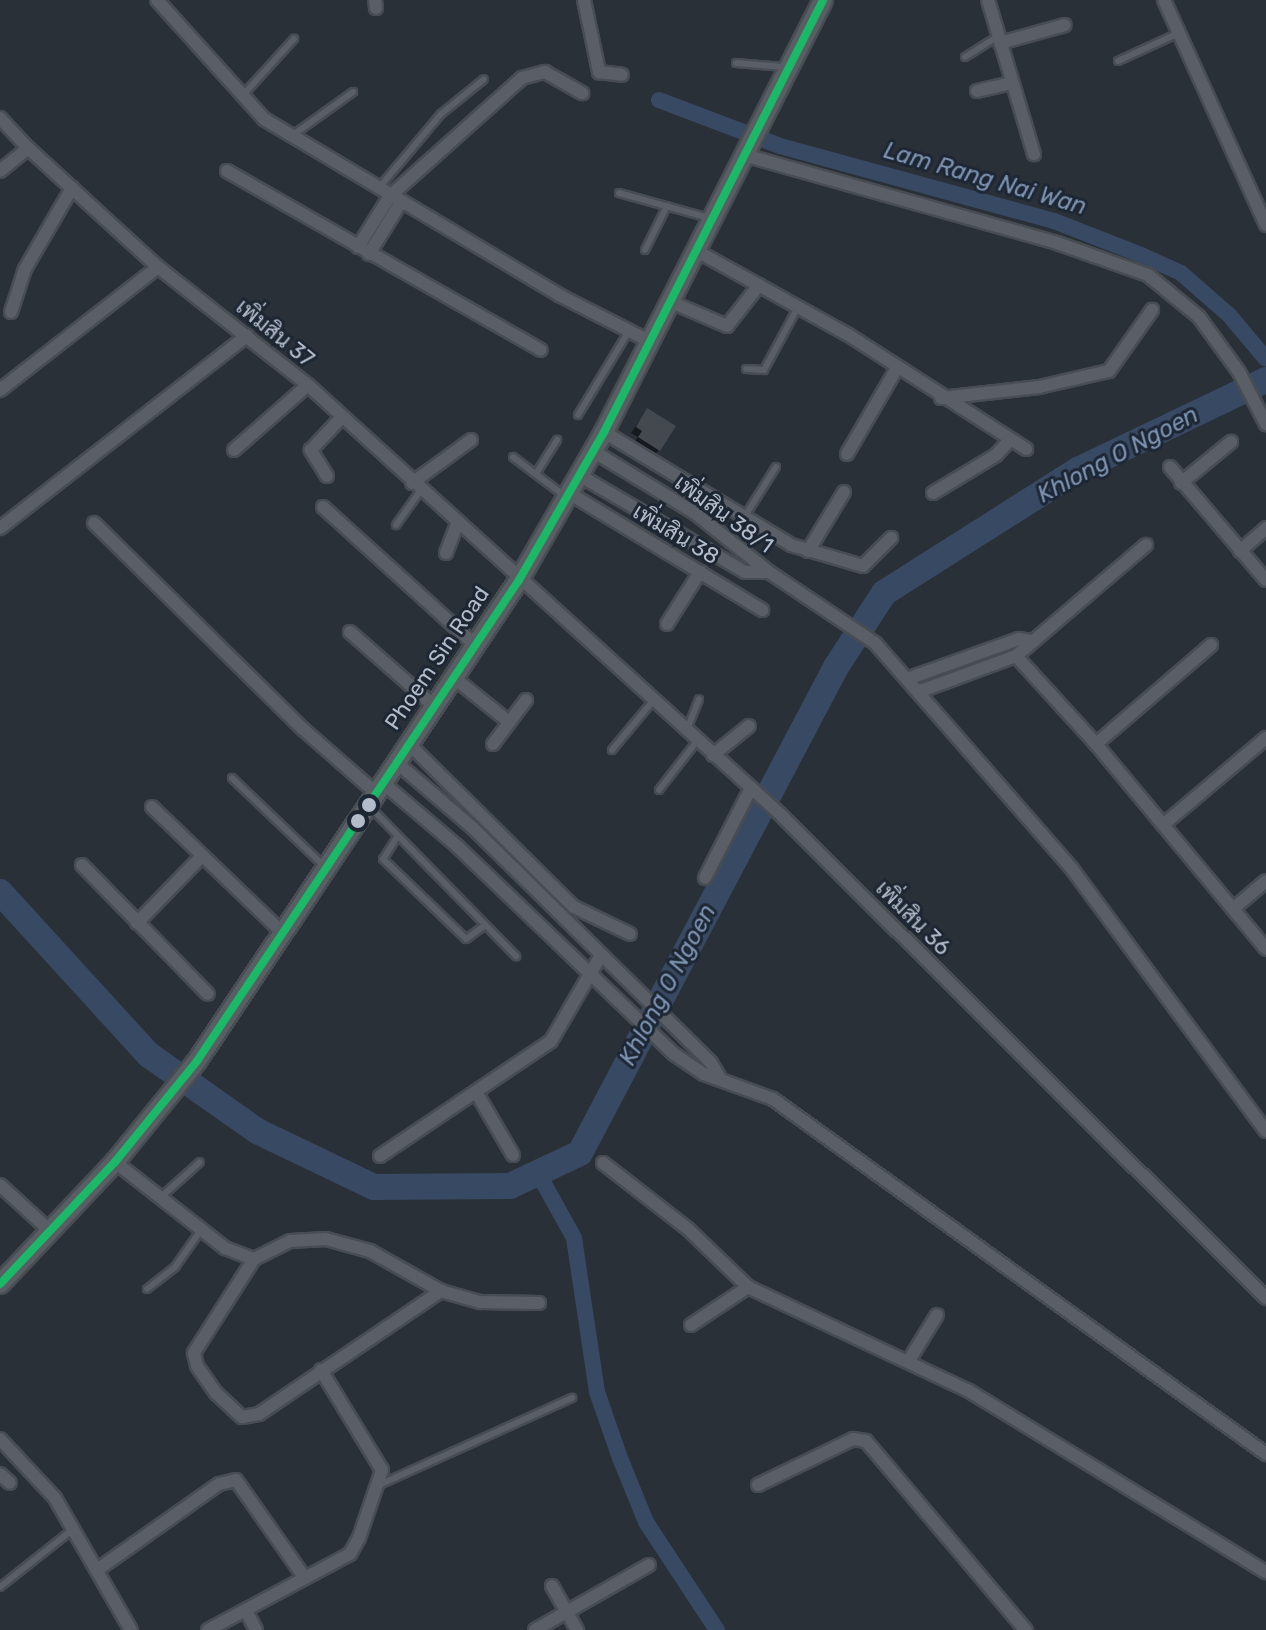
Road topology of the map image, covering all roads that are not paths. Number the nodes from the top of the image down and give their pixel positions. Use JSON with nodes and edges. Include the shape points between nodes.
{"nodes":[{"id":1,"x":157,"y":0,"type":"edge"},
{"id":2,"x":584,"y":0,"type":"edge"},
{"id":3,"x":823,"y":0,"type":"edge"},
{"id":4,"x":988,"y":0,"type":"edge"},
{"id":5,"x":1164,"y":0,"type":"edge"},
{"id":6,"x":1065,"y":25,"type":"dead end"},
{"id":7,"x":1179,"y":33,"type":"junction"},
{"id":8,"x":294,"y":39,"type":"dead end"},
{"id":9,"x":999,"y":40,"type":"junction"},
{"id":10,"x":965,"y":57,"type":"dead end"},
{"id":11,"x":1118,"y":61,"type":"dead end"},
{"id":12,"x":736,"y":63,"type":"dead end"},
{"id":13,"x":787,"y":67,"type":"junction"},
{"id":14,"x":622,"y":75,"type":"dead end"},
{"id":15,"x":484,"y":79,"type":"dead end"},
{"id":16,"x":1012,"y":83,"type":"junction"},
{"id":17,"x":977,"y":91,"type":"dead end"},
{"id":18,"x":353,"y":92,"type":"dead end"},
{"id":19,"x":582,"y":93,"type":"dead end"},
{"id":20,"x":243,"y":95,"type":"junction"},
{"id":21,"x":0,"y":118,"type":"edge"},
{"id":22,"x":290,"y":137,"type":"junction"},
{"id":23,"x":750,"y":143,"type":"junction"},
{"id":24,"x":28,"y":148,"type":"junction"},
{"id":25,"x":1034,"y":154,"type":"dead end"},
{"id":26,"x":0,"y":171,"type":"edge"},
{"id":27,"x":227,"y":171,"type":"dead end"},
{"id":28,"x":72,"y":188,"type":"junction"},
{"id":29,"x":619,"y":193,"type":"dead end"},
{"id":30,"x":390,"y":196,"type":"junction"},
{"id":31,"x":667,"y":206,"type":"junction"},
{"id":32,"x":712,"y":219,"type":"junction"},
{"id":33,"x":1266,"y":225,"type":"edge"},
{"id":34,"x":363,"y":250,"type":"junction"},
{"id":35,"x":645,"y":250,"type":"dead end"},
{"id":36,"x":697,"y":251,"type":"junction"},
{"id":37,"x":158,"y":267,"type":"junction"},
{"id":38,"x":759,"y":285,"type":"junction"},
{"id":39,"x":671,"y":302,"type":"junction"},
{"id":40,"x":798,"y":307,"type":"junction"},
{"id":41,"x":1152,"y":310,"type":"dead end"},
{"id":42,"x":11,"y":312,"type":"dead end"},
{"id":43,"x":630,"y":329,"type":"junction"},
{"id":44,"x":247,"y":336,"type":"junction"},
{"id":45,"x":651,"y":342,"type":"junction"},
{"id":46,"x":541,"y":350,"type":"dead end"},
{"id":47,"x":897,"y":368,"type":"junction"},
{"id":48,"x":746,"y":369,"type":"dead end"},
{"id":49,"x":308,"y":385,"type":"junction"},
{"id":50,"x":0,"y":390,"type":"edge"},
{"id":51,"x":941,"y":398,"type":"junction"},
{"id":52,"x":578,"y":415,"type":"dead end"},
{"id":53,"x":342,"y":417,"type":"junction"},
{"id":54,"x":1266,"y":424,"type":"edge"},
{"id":55,"x":604,"y":432,"type":"junction"},
{"id":56,"x":471,"y":440,"type":"dead end"},
{"id":57,"x":557,"y":440,"type":"dead end"},
{"id":58,"x":1010,"y":440,"type":"junction"},
{"id":59,"x":1231,"y":442,"type":"dead end"},
{"id":60,"x":1026,"y":449,"type":"dead end"},
{"id":61,"x":234,"y":450,"type":"dead end"},
{"id":62,"x":593,"y":451,"type":"junction"},
{"id":63,"x":847,"y":454,"type":"dead end"},
{"id":64,"x":513,"y":457,"type":"dead end"},
{"id":65,"x":776,"y":467,"type":"dead end"},
{"id":66,"x":1170,"y":467,"type":"dead end"},
{"id":67,"x":537,"y":472,"type":"junction"},
{"id":68,"x":579,"y":475,"type":"junction"},
{"id":69,"x":327,"y":476,"type":"dead end"},
{"id":70,"x":1181,"y":483,"type":"junction"},
{"id":71,"x":416,"y":486,"type":"junction"},
{"id":72,"x":844,"y":492,"type":"dead end"},
{"id":73,"x":933,"y":493,"type":"dead end"},
{"id":74,"x":568,"y":496,"type":"junction"},
{"id":75,"x":323,"y":507,"type":"dead end"},
{"id":76,"x":745,"y":516,"type":"junction"},
{"id":77,"x":94,"y":523,"type":"dead end"},
{"id":78,"x":396,"y":525,"type":"dead end"},
{"id":79,"x":457,"y":525,"type":"junction"},
{"id":80,"x":0,"y":528,"type":"edge"},
{"id":81,"x":1266,"y":528,"type":"edge"},
{"id":82,"x":721,"y":532,"type":"junction"},
{"id":83,"x":891,"y":538,"type":"dead end"},
{"id":84,"x":1146,"y":545,"type":"dead end"},
{"id":85,"x":707,"y":550,"type":"junction"},
{"id":86,"x":808,"y":551,"type":"junction"},
{"id":87,"x":1240,"y":551,"type":"junction"},
{"id":88,"x":446,"y":553,"type":"dead end"},
{"id":89,"x":700,"y":572,"type":"junction"},
{"id":90,"x":769,"y":572,"type":"junction"},
{"id":91,"x":519,"y":580,"type":"junction"},
{"id":92,"x":1266,"y":580,"type":"edge"},
{"id":93,"x":762,"y":610,"type":"dead end"},
{"id":94,"x":667,"y":624,"type":"dead end"},
{"id":95,"x":350,"y":632,"type":"dead end"},
{"id":96,"x":1031,"y":641,"type":"junction"},
{"id":97,"x":473,"y":643,"type":"junction"},
{"id":98,"x":1211,"y":645,"type":"dead end"},
{"id":99,"x":1016,"y":656,"type":"junction"},
{"id":100,"x":453,"y":677,"type":"junction"},
{"id":101,"x":907,"y":679,"type":"junction"},
{"id":102,"x":918,"y":692,"type":"junction"},
{"id":103,"x":699,"y":699,"type":"dead end"},
{"id":104,"x":526,"y":700,"type":"dead end"},
{"id":105,"x":652,"y":702,"type":"junction"},
{"id":106,"x":434,"y":706,"type":"junction"},
{"id":107,"x":509,"y":722,"type":"junction"},
{"id":108,"x":749,"y":726,"type":"dead end"},
{"id":109,"x":685,"y":732,"type":"junction"},
{"id":110,"x":1266,"y":738,"type":"edge"},
{"id":111,"x":697,"y":741,"type":"junction"},
{"id":112,"x":408,"y":743,"type":"junction"},
{"id":113,"x":493,"y":744,"type":"dead end"},
{"id":114,"x":1096,"y":744,"type":"junction"},
{"id":115,"x":612,"y":750,"type":"dead end"},
{"id":116,"x":713,"y":755,"type":"junction"},
{"id":117,"x":396,"y":762,"type":"junction"},
{"id":118,"x":232,"y":778,"type":"dead end"},
{"id":119,"x":752,"y":789,"type":"junction"},
{"id":120,"x":659,"y":790,"type":"dead end"},
{"id":121,"x":375,"y":794,"type":"junction"},
{"id":122,"x":152,"y":807,"type":"dead end"},
{"id":123,"x":1163,"y":825,"type":"junction"},
{"id":124,"x":397,"y":837,"type":"junction"},
{"id":125,"x":202,"y":856,"type":"junction"},
{"id":126,"x":82,"y":865,"type":"dead end"},
{"id":127,"x":326,"y":868,"type":"junction"},
{"id":128,"x":705,"y":878,"type":"dead end"},
{"id":129,"x":1266,"y":881,"type":"edge"},
{"id":130,"x":1233,"y":909,"type":"junction"},
{"id":131,"x":137,"y":923,"type":"junction"},
{"id":132,"x":484,"y":926,"type":"junction"},
{"id":133,"x":283,"y":933,"type":"junction"},
{"id":134,"x":630,"y":934,"type":"dead end"},
{"id":135,"x":1266,"y":949,"type":"edge"},
{"id":136,"x":601,"y":955,"type":"junction"},
{"id":137,"x":516,"y":956,"type":"dead end"},
{"id":138,"x":589,"y":972,"type":"junction"},
{"id":139,"x":208,"y":994,"type":"dead end"},
{"id":140,"x":720,"y":1078,"type":"junction"},
{"id":141,"x":476,"y":1092,"type":"junction"},
{"id":142,"x":1266,"y":1131,"type":"edge"},
{"id":143,"x":513,"y":1155,"type":"dead end"},
{"id":144,"x":380,"y":1156,"type":"dead end"},
{"id":145,"x":115,"y":1162,"type":"junction"},
{"id":146,"x":200,"y":1162,"type":"dead end"},
{"id":147,"x":603,"y":1163,"type":"dead end"},
{"id":148,"x":0,"y":1185,"type":"edge"},
{"id":149,"x":161,"y":1197,"type":"junction"},
{"id":150,"x":201,"y":1230,"type":"junction"},
{"id":151,"x":50,"y":1231,"type":"junction"},
{"id":152,"x":254,"y":1259,"type":"junction"},
{"id":153,"x":0,"y":1284,"type":"edge"},
{"id":154,"x":748,"y":1287,"type":"junction"},
{"id":155,"x":147,"y":1289,"type":"dead end"},
{"id":156,"x":441,"y":1291,"type":"junction"},
{"id":157,"x":1266,"y":1298,"type":"edge"},
{"id":158,"x":539,"y":1303,"type":"dead end"},
{"id":159,"x":937,"y":1315,"type":"dead end"},
{"id":160,"x":691,"y":1325,"type":"dead end"},
{"id":161,"x":908,"y":1362,"type":"junction"},
{"id":162,"x":321,"y":1370,"type":"junction"},
{"id":163,"x":572,"y":1398,"type":"dead end"},
{"id":164,"x":0,"y":1439,"type":"edge"},
{"id":165,"x":1266,"y":1454,"type":"edge"},
{"id":166,"x":379,"y":1485,"type":"junction"},
{"id":167,"x":758,"y":1485,"type":"dead end"},
{"id":168,"x":71,"y":1531,"type":"junction"},
{"id":169,"x":649,"y":1565,"type":"dead end"},
{"id":170,"x":97,"y":1570,"type":"junction"},
{"id":171,"x":1266,"y":1572,"type":"edge"},
{"id":172,"x":305,"y":1578,"type":"junction"},
{"id":173,"x":552,"y":1586,"type":"dead end"},
{"id":174,"x":0,"y":1587,"type":"edge"},
{"id":175,"x":246,"y":1611,"type":"junction"},
{"id":176,"x":566,"y":1613,"type":"junction"},
{"id":177,"x":131,"y":1630,"type":"edge"},
{"id":178,"x":208,"y":1630,"type":"edge"},
{"id":179,"x":256,"y":1630,"type":"edge"},
{"id":180,"x":535,"y":1630,"type":"edge"},
{"id":181,"x":577,"y":1630,"type":"edge"},
{"id":182,"x":1026,"y":1630,"type":"edge"}],
"edges":[{"from":1,"to":20,"type":"street"},
{"from":2,"to":14,"type":"street","via":[[599,72]]},
{"from":3,"to":13,"type":"street","name":"Phoem Sin Road"},
{"from":4,"to":9,"type":"street"},
{"from":5,"to":7,"type":"street"},
{"from":6,"to":9,"type":"street"},
{"from":7,"to":11,"type":"lane"},
{"from":7,"to":33,"type":"street"},
{"from":8,"to":20,"type":"lane"},
{"from":9,"to":10,"type":"lane"},
{"from":9,"to":16,"type":"street"},
{"from":12,"to":13,"type":"lane"},
{"from":13,"to":23,"type":"street","name":"Phoem Sin Road"},
{"from":15,"to":30,"type":"lane","via":[[441,114]]},
{"from":16,"to":17,"type":"street"},
{"from":16,"to":25,"type":"street"},
{"from":18,"to":22,"type":"lane"},
{"from":19,"to":30,"type":"street","via":[[534,71]]},
{"from":20,"to":22,"type":"street"},
{"from":21,"to":24,"type":"street","name":"เพิ่มสิน 37"},
{"from":22,"to":30,"type":"street"},
{"from":23,"to":32,"type":"street","name":"Phoem Sin Road"},
{"from":23,"to":54,"type":"street","via":[[1121,263],[1175,293],[1239,372]]},
{"from":24,"to":26,"type":"street"},
{"from":24,"to":28,"type":"street","name":"เพิ่มสิน 37"},
{"from":27,"to":34,"type":"street"},
{"from":28,"to":37,"type":"street","name":"เพิ่มสิน 37"},
{"from":28,"to":42,"type":"street","via":[[25,269]]},
{"from":29,"to":31,"type":"lane"},
{"from":30,"to":34,"type":"street"},
{"from":30,"to":43,"type":"street","via":[[559,295]]},
{"from":31,"to":32,"type":"lane"},
{"from":31,"to":35,"type":"lane"},
{"from":32,"to":36,"type":"street","name":"Phoem Sin Road"},
{"from":34,"to":46,"type":"street"},
{"from":36,"to":38,"type":"street"},
{"from":36,"to":39,"type":"street","name":"Phoem Sin Road"},
{"from":37,"to":44,"type":"street","name":"เพิ่มสิน 37"},
{"from":37,"to":50,"type":"street"},
{"from":38,"to":39,"type":"street","via":[[727,326]]},
{"from":38,"to":40,"type":"street"},
{"from":39,"to":45,"type":"street","name":"Phoem Sin Road"},
{"from":40,"to":47,"type":"street"},
{"from":40,"to":48,"type":"lane","via":[[764,370]]},
{"from":41,"to":51,"type":"street","via":[[1109,371],[1039,387]]},
{"from":43,"to":45,"type":"street"},
{"from":43,"to":52,"type":"lane"},
{"from":44,"to":49,"type":"street","name":"เพิ่มสิน 37"},
{"from":44,"to":80,"type":"street"},
{"from":45,"to":55,"type":"street","name":"Phoem Sin Road"},
{"from":47,"to":51,"type":"street"},
{"from":47,"to":63,"type":"street"},
{"from":49,"to":53,"type":"street","name":"เพิ่มสิน 37"},
{"from":49,"to":61,"type":"street"},
{"from":51,"to":58,"type":"street"},
{"from":53,"to":69,"type":"street","via":[[311,450]]},
{"from":53,"to":71,"type":"street","name":"เพิ่มสิน 37"},
{"from":55,"to":62,"type":"street","name":"Phoem Sin Road"},
{"from":55,"to":76,"type":"street"},
{"from":56,"to":71,"type":"street"},
{"from":57,"to":67,"type":"lane"},
{"from":58,"to":60,"type":"street"},
{"from":58,"to":73,"type":"street","via":[[996,455]]},
{"from":59,"to":70,"type":"street"},
{"from":62,"to":68,"type":"street","name":"Phoem Sin Road"},
{"from":62,"to":82,"type":"street","name":"เพิ่มสิน 38/1"},
{"from":64,"to":67,"type":"lane"},
{"from":65,"to":76,"type":"lane"},
{"from":66,"to":70,"type":"street"},
{"from":67,"to":74,"type":"lane"},
{"from":68,"to":74,"type":"street","name":"Phoem Sin Road"},
{"from":68,"to":85,"type":"street","name":"เพิ่มสิน 38/1"},
{"from":70,"to":87,"type":"street"},
{"from":71,"to":78,"type":"lane"},
{"from":71,"to":79,"type":"street","name":"เพิ่มสิน 37"},
{"from":72,"to":86,"type":"street"},
{"from":74,"to":89,"type":"street","name":"เพิ่มสิน 38"},
{"from":74,"to":91,"type":"street","name":"Phoem Sin Road"},
{"from":75,"to":97,"type":"street"},
{"from":76,"to":86,"type":"street"},
{"from":77,"to":121,"type":"street"},
{"from":79,"to":88,"type":"street"},
{"from":79,"to":91,"type":"street","name":"เพิ่มสิน 37"},
{"from":81,"to":87,"type":"street"},
{"from":82,"to":85,"type":"street"},
{"from":82,"to":90,"type":"street","name":"เพิ่มสิน 38/1"},
{"from":83,"to":86,"type":"street","via":[[863,566]]},
{"from":84,"to":96,"type":"street"},
{"from":85,"to":90,"type":"street","name":"เพิ่มสิน 38/1","via":[[745,572]]},
{"from":87,"to":92,"type":"street"},
{"from":89,"to":93,"type":"street","name":"เพิ่มสิน 38"},
{"from":89,"to":94,"type":"street"},
{"from":90,"to":101,"type":"street","via":[[875,643]]},
{"from":91,"to":97,"type":"street","name":"Phoem Sin Road"},
{"from":91,"to":105,"type":"street","name":"เพิ่มสิน 36"},
{"from":95,"to":106,"type":"street"},
{"from":96,"to":99,"type":"street"},
{"from":96,"to":101,"type":"street","via":[[1019,639]]},
{"from":97,"to":100,"type":"street","name":"Phoem Sin Road"},
{"from":98,"to":114,"type":"street"},
{"from":99,"to":102,"type":"street"},
{"from":99,"to":114,"type":"street"},
{"from":100,"to":106,"type":"street","name":"Phoem Sin Road"},
{"from":100,"to":107,"type":"street"},
{"from":101,"to":102,"type":"street"},
{"from":102,"to":142,"type":"street","via":[[1072,869]]},
{"from":103,"to":109,"type":"lane"},
{"from":104,"to":107,"type":"street"},
{"from":105,"to":109,"type":"street","name":"เพิ่มสิน 36"},
{"from":105,"to":115,"type":"lane"},
{"from":106,"to":112,"type":"street","name":"Phoem Sin Road"},
{"from":107,"to":113,"type":"street"},
{"from":108,"to":116,"type":"street"},
{"from":109,"to":111,"type":"street","name":"เพิ่มสิน 36"},
{"from":110,"to":123,"type":"street"},
{"from":111,"to":116,"type":"street","name":"เพิ่มสิน 36"},
{"from":111,"to":120,"type":"lane"},
{"from":112,"to":117,"type":"street","name":"Phoem Sin Road"},
{"from":112,"to":134,"type":"street","via":[[574,907]]},
{"from":114,"to":123,"type":"street"},
{"from":116,"to":119,"type":"street","name":"เพิ่มสิน 36"},
{"from":117,"to":121,"type":"street","name":"Phoem Sin Road"},
{"from":117,"to":136,"type":"street","via":[[473,828]]},
{"from":118,"to":127,"type":"lane"},
{"from":119,"to":128,"type":"street"},
{"from":119,"to":157,"type":"street","name":"เพิ่มสิน 36"},
{"from":121,"to":124,"type":"lane"},
{"from":121,"to":127,"type":"street","name":"Phoem Sin Road"},
{"from":121,"to":138,"type":"street","via":[[457,846]]},
{"from":122,"to":125,"type":"street"},
{"from":123,"to":130,"type":"street"},
{"from":124,"to":132,"type":"lane"},
{"from":124,"to":132,"type":"lane","via":[[383,859],[468,940]]},
{"from":125,"to":131,"type":"street"},
{"from":125,"to":133,"type":"street"},
{"from":126,"to":131,"type":"street"},
{"from":127,"to":133,"type":"street","name":"Phoem Sin Road"},
{"from":129,"to":130,"type":"street"},
{"from":130,"to":135,"type":"street"},
{"from":131,"to":139,"type":"street"},
{"from":132,"to":137,"type":"lane"},
{"from":133,"to":145,"type":"street","name":"Phoem Sin Road","via":[[197,1061]]},
{"from":136,"to":138,"type":"street"},
{"from":136,"to":140,"type":"street"},
{"from":138,"to":140,"type":"street","via":[[674,1054]]},
{"from":138,"to":141,"type":"street","via":[[556,1037]]},
{"from":140,"to":165,"type":"street","via":[[773,1099]]},
{"from":141,"to":143,"type":"street"},
{"from":141,"to":144,"type":"street"},
{"from":145,"to":149,"type":"street"},
{"from":145,"to":151,"type":"street","name":"Phoem Sin Road"},
{"from":146,"to":149,"type":"lane"},
{"from":147,"to":154,"type":"street","via":[[699,1238]]},
{"from":148,"to":151,"type":"street"},
{"from":149,"to":150,"type":"street"},
{"from":150,"to":152,"type":"street","via":[[225,1248]]},
{"from":150,"to":155,"type":"lane","via":[[175,1267]]},
{"from":151,"to":153,"type":"street","name":"Phoem Sin Road"},
{"from":152,"to":156,"type":"street","via":[[290,1241],[326,1239],[370,1251]]},
{"from":152,"to":162,"type":"street","via":[[194,1353],[197,1366],[234,1413],[249,1418]]},
{"from":154,"to":160,"type":"street"},
{"from":154,"to":161,"type":"street"},
{"from":156,"to":158,"type":"street","via":[[480,1302]]},
{"from":156,"to":162,"type":"street"},
{"from":159,"to":161,"type":"street"},
{"from":161,"to":171,"type":"street","via":[[969,1391]]},
{"from":162,"to":166,"type":"street","via":[[382,1470]]},
{"from":163,"to":166,"type":"lane"},
{"from":164,"to":168,"type":"street","via":[[55,1498]]},
{"from":166,"to":172,"type":"street","via":[[350,1554]]},
{"from":167,"to":182,"type":"street","via":[[842,1444],[866,1441]]},
{"from":168,"to":170,"type":"street"},
{"from":168,"to":174,"type":"lane"},
{"from":169,"to":176,"type":"street"},
{"from":170,"to":172,"type":"street","via":[[219,1484],[236,1480]]},
{"from":170,"to":177,"type":"street"},
{"from":172,"to":175,"type":"street"},
{"from":173,"to":176,"type":"street"},
{"from":175,"to":178,"type":"street"},
{"from":175,"to":179,"type":"street"},
{"from":176,"to":180,"type":"street"},
{"from":176,"to":181,"type":"street"}]}
